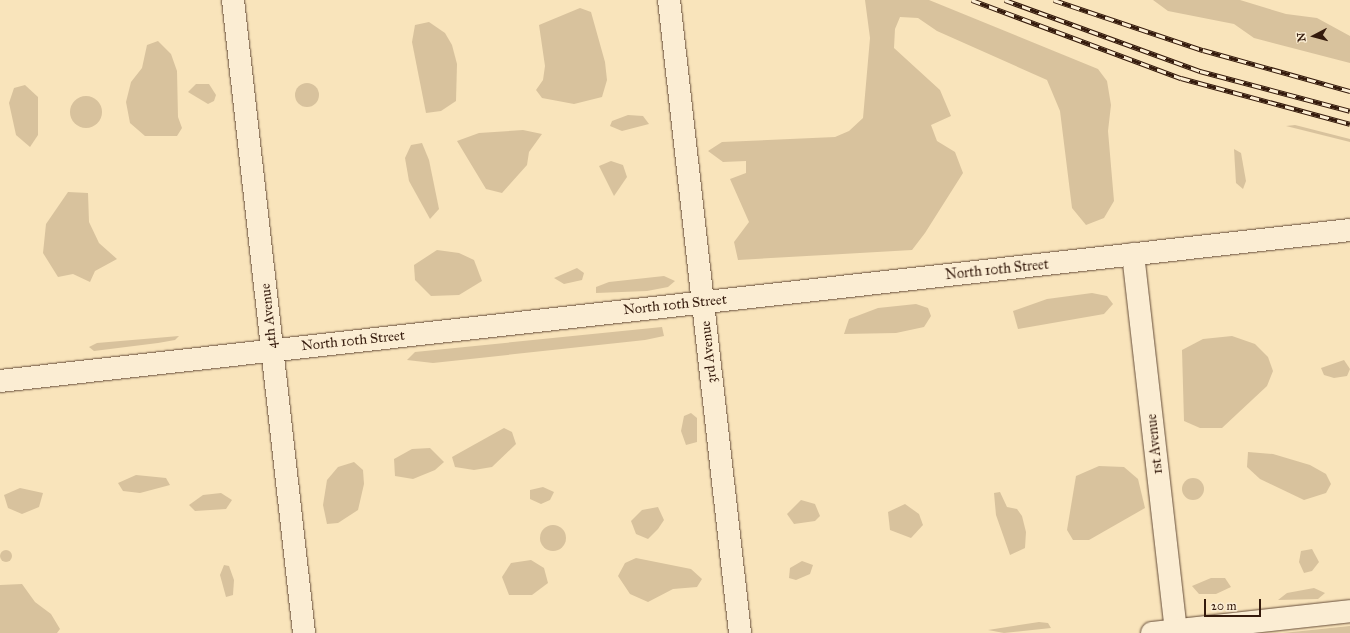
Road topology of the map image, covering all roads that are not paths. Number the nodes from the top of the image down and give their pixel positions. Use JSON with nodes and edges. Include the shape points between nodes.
{"nodes":[{"id":1,"x":233,"y":0,"type":"edge"},
{"id":2,"x":670,"y":0,"type":"edge"},
{"id":3,"x":1350,"y":230,"type":"edge"},
{"id":4,"x":1133,"y":254,"type":"junction"},
{"id":5,"x":704,"y":302,"type":"junction"},
{"id":6,"x":272,"y":350,"type":"junction"},
{"id":7,"x":0,"y":381,"type":"edge"},
{"id":8,"x":1350,"y":611,"type":"edge"},
{"id":9,"x":1176,"y":632,"type":"edge"},
{"id":10,"x":304,"y":633,"type":"edge"},
{"id":11,"x":740,"y":633,"type":"edge"},
{"id":12,"x":1152,"y":633,"type":"edge"}],
"edges":[{"from":1,"to":6,"type":"street","name":"4th Avenue"},
{"from":2,"to":5,"type":"street","name":"3rd Avenue"},
{"from":3,"to":4,"type":"street","name":"North 10th Street"},
{"from":4,"to":5,"type":"street","name":"North 10th Street"},
{"from":4,"to":9,"type":"street","name":"1st Avenue"},
{"from":5,"to":6,"type":"street","name":"North 10th Street"},
{"from":5,"to":11,"type":"street","name":"3rd Avenue"},
{"from":6,"to":7,"type":"street","name":"North 10th Street"},
{"from":6,"to":10,"type":"street","name":"4th Avenue"},
{"from":8,"to":9,"type":"street"},
{"from":9,"to":12,"type":"street"}]}
